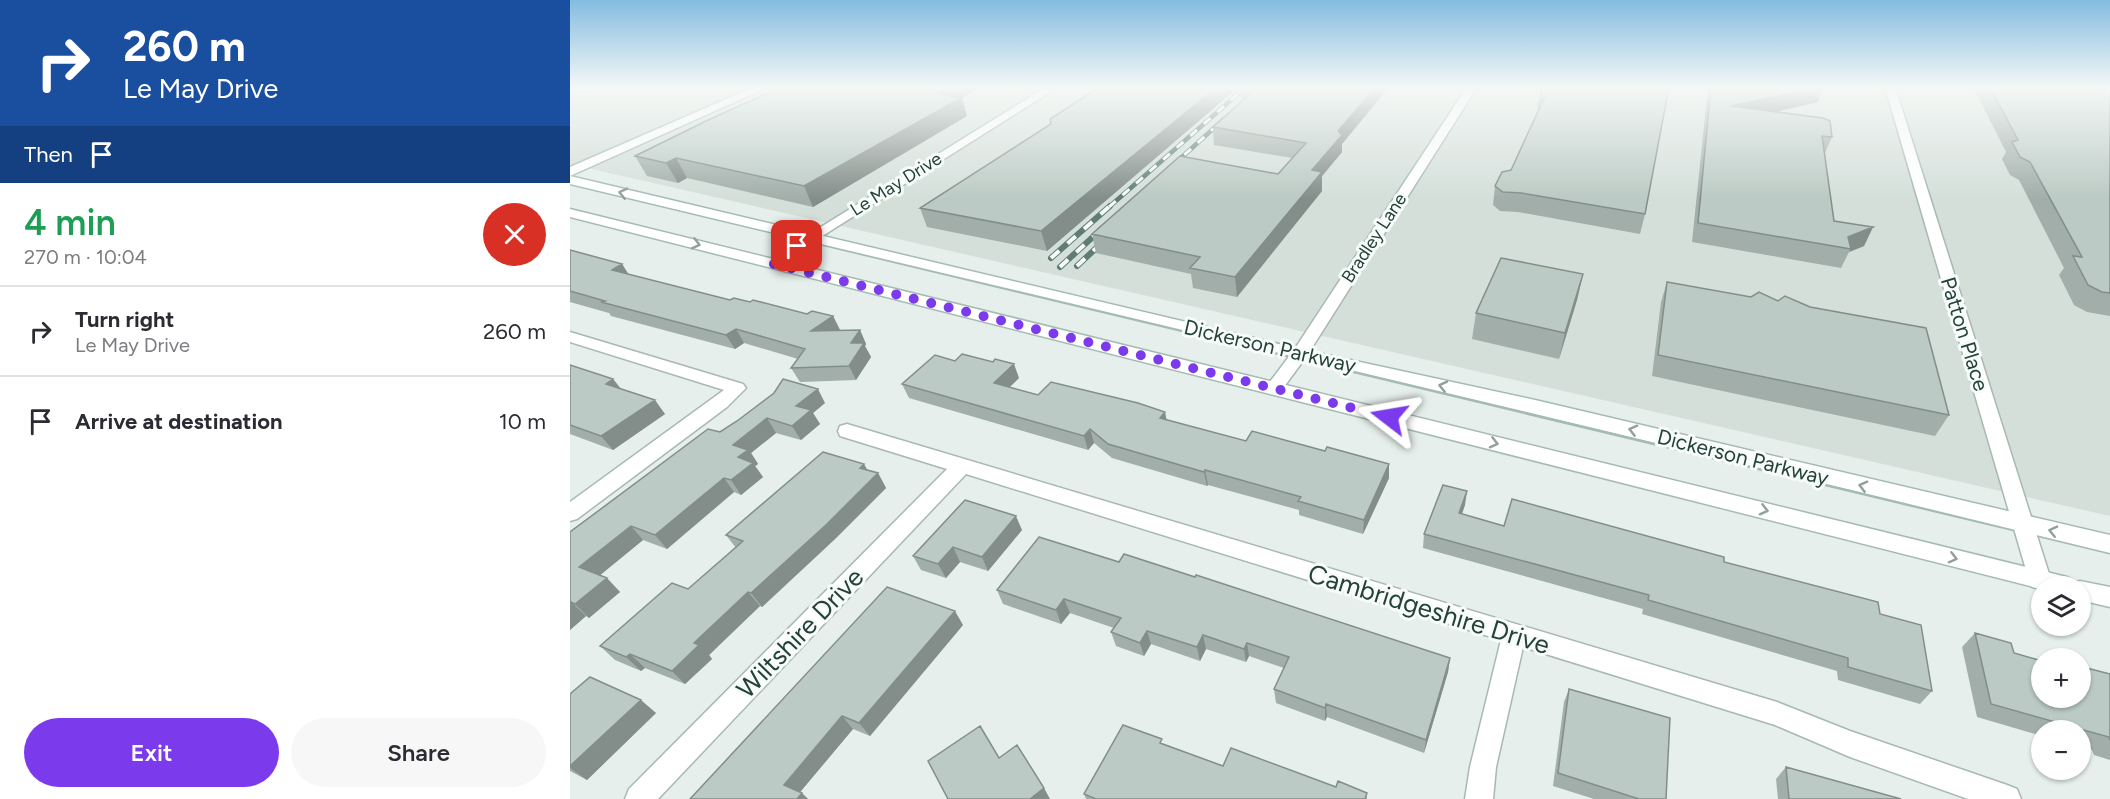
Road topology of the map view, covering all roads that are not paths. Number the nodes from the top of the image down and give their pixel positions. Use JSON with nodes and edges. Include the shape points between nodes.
{"nodes":[{"id":1,"x":678,"y":124,"type":"edge"},
{"id":2,"x":993,"y":124,"type":"edge"},
{"id":3,"x":1448,"y":124,"type":"edge"},
{"id":4,"x":1901,"y":124,"type":"edge"},
{"id":5,"x":570,"y":172,"type":"edge"},
{"id":6,"x":570,"y":180,"type":"edge"},
{"id":7,"x":570,"y":213,"type":"edge"},
{"id":8,"x":811,"y":237,"type":"junction"},
{"id":9,"x":770,"y":263,"type":"junction"},
{"id":10,"x":570,"y":337,"type":"edge"},
{"id":11,"x":1300,"y":354,"type":"junction"},
{"id":12,"x":1275,"y":387,"type":"junction"},
{"id":13,"x":847,"y":431,"type":"dead end"},
{"id":14,"x":961,"y":467,"type":"junction"},
{"id":15,"x":570,"y":513,"type":"edge"},
{"id":16,"x":2022,"y":524,"type":"junction"},
{"id":17,"x":2110,"y":544,"type":"edge"},
{"id":18,"x":2039,"y":576,"type":"edge"},
{"id":19,"x":2031,"y":578,"type":"edge"},
{"id":20,"x":2091,"y":593,"type":"edge"},
{"id":21,"x":2110,"y":597,"type":"edge"},
{"id":22,"x":1514,"y":634,"type":"junction"},
{"id":23,"x":1997,"y":797,"type":"edge"},
{"id":24,"x":639,"y":799,"type":"edge"},
{"id":25,"x":1479,"y":799,"type":"edge"}],
"edges":[{"from":1,"to":5,"type":"street"},
{"from":2,"to":8,"type":"street","name":"Le May Drive"},
{"from":3,"to":11,"type":"street","name":"Bradley Lane"},
{"from":4,"to":16,"type":"street","name":"Patton Place"},
{"from":8,"to":6,"type":"street","name":"Dickerson Parkway","one_way":true},
{"from":7,"to":9,"type":"street","name":"Dickerson Parkway","one_way":true},
{"from":8,"to":9,"type":"street","name":"Le May Drive"},
{"from":8,"to":11,"type":"street","name":"Dickerson Parkway"},
{"from":9,"to":12,"type":"street","name":"Dickerson Parkway"},
{"from":10,"to":15,"type":"street","via":[[737,388]]},
{"from":11,"to":12,"type":"street","name":"Bradley Lane"},
{"from":16,"to":11,"type":"street","name":"Dickerson Parkway","one_way":true,"via":[[1547,409]]},
{"from":12,"to":19,"type":"street","name":"Dickerson Parkway","one_way":true},
{"from":13,"to":14,"type":"street","name":"Cambridgeshire Drive"},
{"from":14,"to":22,"type":"street","name":"Cambridgeshire Drive"},
{"from":14,"to":24,"type":"street","name":"Wiltshire Drive"},
{"from":17,"to":16,"type":"street","name":"Dickerson Parkway","one_way":true},
{"from":16,"to":18,"type":"street","name":"Patton Place"},
{"from":20,"to":21,"type":"street"},
{"from":22,"to":23,"type":"street","name":"Cambridgeshire Drive","via":[[1777,714]]},
{"from":22,"to":25,"type":"street","via":[[1482,767]]}]}
